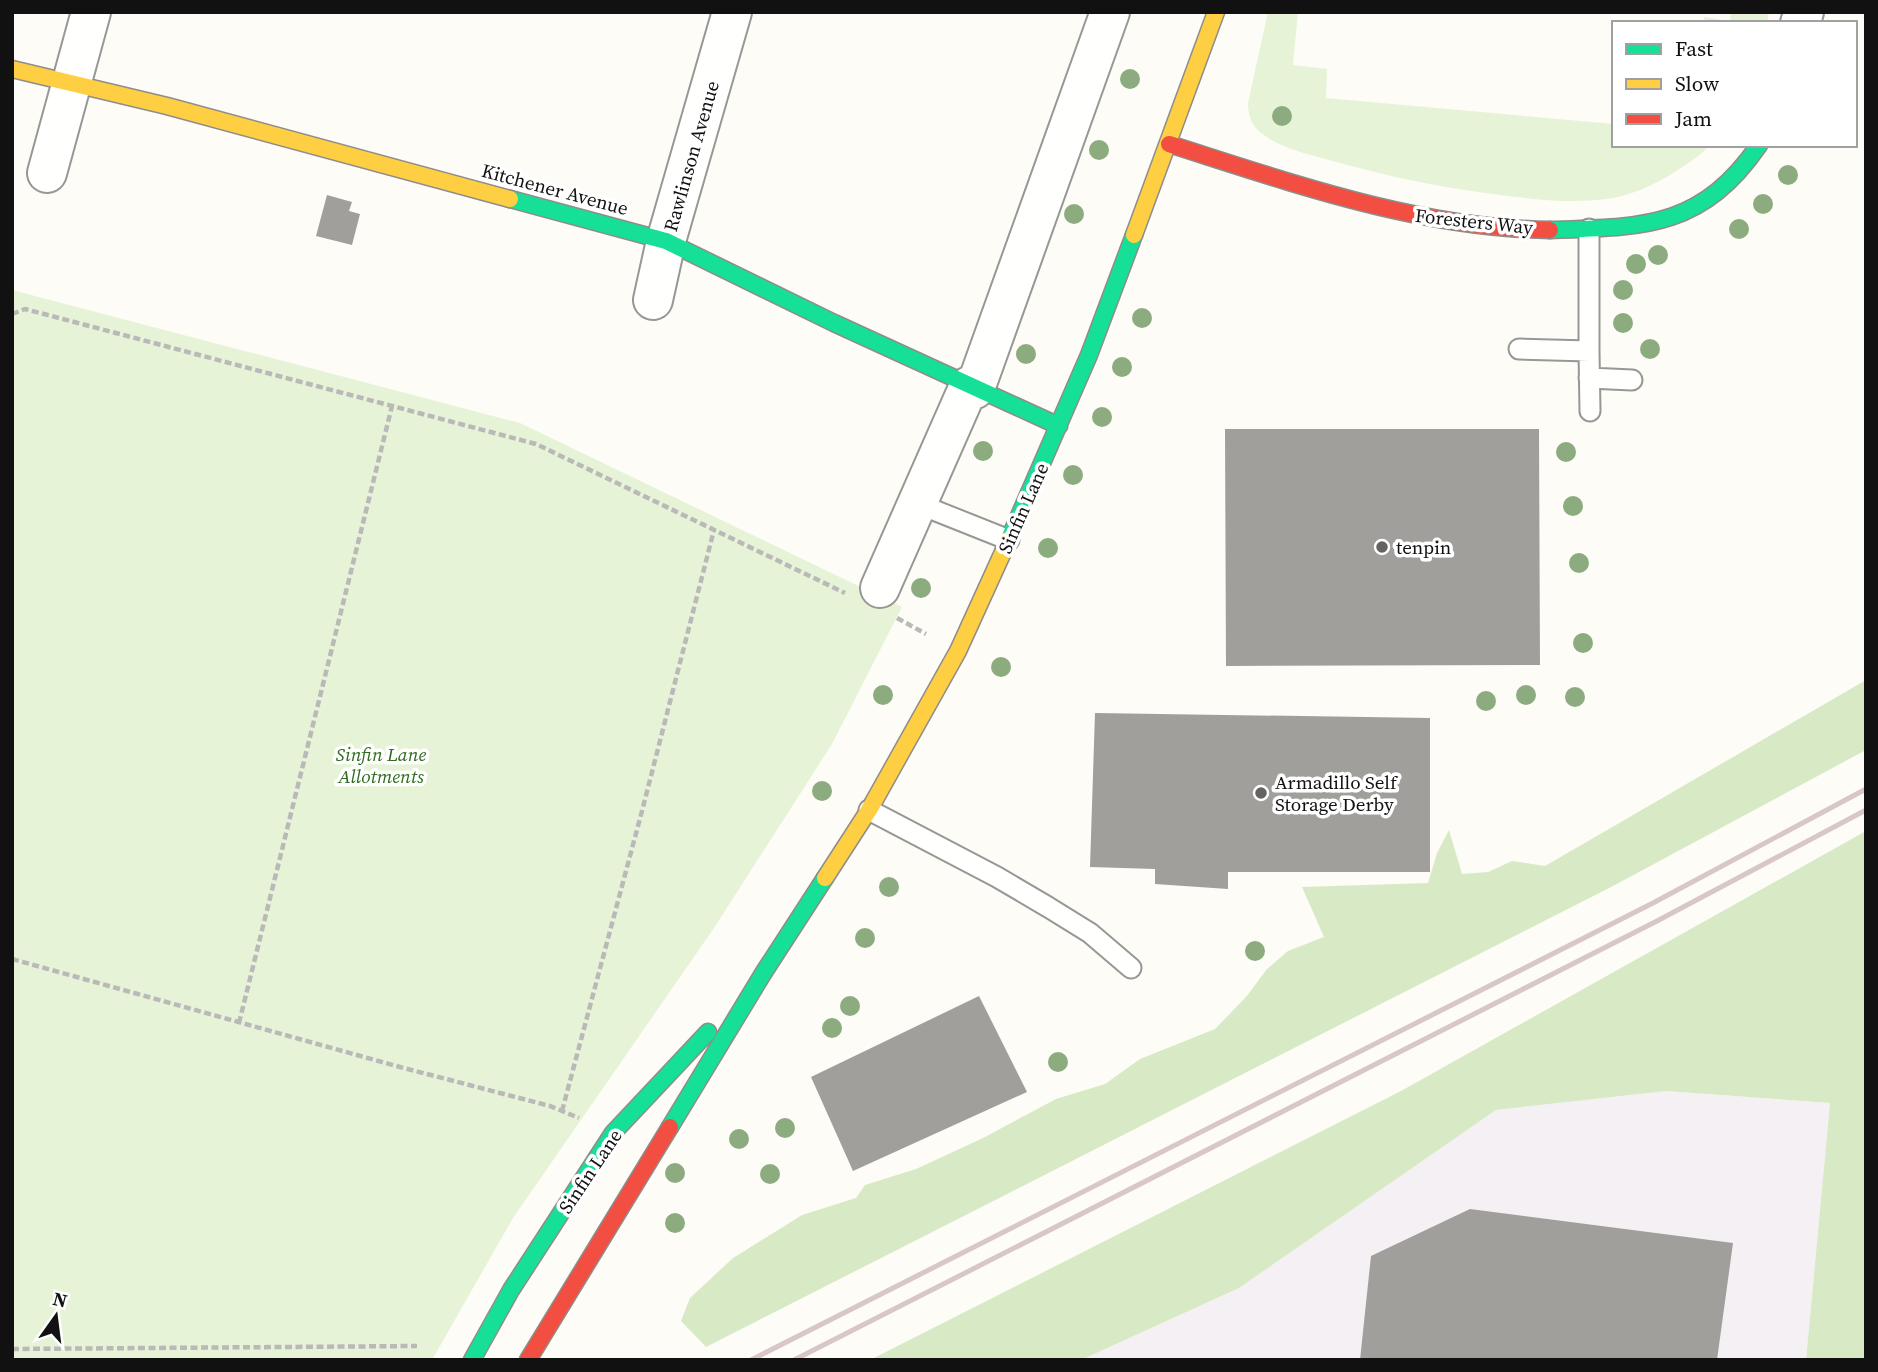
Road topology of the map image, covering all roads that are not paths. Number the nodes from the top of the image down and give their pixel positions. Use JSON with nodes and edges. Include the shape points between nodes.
{"nodes":[{"id":1,"x":91,"y":12,"type":"edge"},
{"id":2,"x":732,"y":12,"type":"edge"},
{"id":3,"x":1110,"y":12,"type":"edge"},
{"id":4,"x":1216,"y":12,"type":"edge"},
{"id":5,"x":12,"y":69,"type":"edge"},
{"id":6,"x":71,"y":83,"type":"junction"},
{"id":7,"x":1169,"y":145,"type":"junction"},
{"id":8,"x":1758,"y":147,"type":"edge"},
{"id":9,"x":47,"y":173,"type":"dead end"},
{"id":10,"x":1589,"y":229,"type":"junction"},
{"id":11,"x":666,"y":241,"type":"junction"},
{"id":12,"x":653,"y":300,"type":"dead end"},
{"id":13,"x":1519,"y":349,"type":"dead end"},
{"id":14,"x":1589,"y":351,"type":"junction"},
{"id":15,"x":1589,"y":378,"type":"junction"},
{"id":16,"x":1632,"y":380,"type":"dead end"},
{"id":17,"x":972,"y":387,"type":"junction"},
{"id":18,"x":1590,"y":411,"type":"dead end"},
{"id":19,"x":1059,"y":426,"type":"junction"},
{"id":20,"x":916,"y":503,"type":"junction"},
{"id":21,"x":1009,"y":540,"type":"junction"},
{"id":22,"x":871,"y":598,"type":"road end"},
{"id":23,"x":869,"y":810,"type":"junction"},
{"id":24,"x":1131,"y":968,"type":"dead end"},
{"id":25,"x":764,"y":972,"type":"junction"},
{"id":26,"x":472,"y":1360,"type":"edge"},
{"id":27,"x":528,"y":1360,"type":"edge"}],
"edges":[{"from":1,"to":6,"type":"street"},
{"from":2,"to":11,"type":"street","name":"Rawlinson Avenue"},
{"from":3,"to":17,"type":"street"},
{"from":4,"to":7,"type":"street","name":"Sinfin Lane"},
{"from":5,"to":6,"type":"street","name":"Kitchener Avenue"},
{"from":6,"to":9,"type":"street"},
{"from":6,"to":11,"type":"street","name":"Kitchener Avenue"},
{"from":7,"to":10,"type":"street","name":"Foresters Way","via":[[1389,211],[1519,229]]},
{"from":7,"to":19,"type":"street","name":"Sinfin Lane"},
{"from":8,"to":10,"type":"street","name":"Foresters Way","via":[[1720,191],[1690,211],[1637,225]]},
{"from":10,"to":14,"type":"lane"},
{"from":11,"to":12,"type":"street","name":"Rawlinson Avenue"},
{"from":11,"to":17,"type":"street","name":"Kitchener Avenue"},
{"from":13,"to":14,"type":"lane"},
{"from":14,"to":15,"type":"lane"},
{"from":15,"to":16,"type":"lane"},
{"from":15,"to":18,"type":"lane"},
{"from":17,"to":19,"type":"street","name":"Kitchener Avenue"},
{"from":17,"to":20,"type":"street"},
{"from":19,"to":21,"type":"street","name":"Sinfin Lane"},
{"from":20,"to":21,"type":"lane"},
{"from":20,"to":22,"type":"street"},
{"from":21,"to":23,"type":"street","name":"Sinfin Lane","via":[[958,651]]},
{"from":23,"to":24,"type":"lane","via":[[1048,907],[1090,933]]},
{"from":23,"to":25,"type":"street","name":"Sinfin Lane"},
{"from":25,"to":26,"type":"street","name":"Sinfin Lane","via":[[613,1133],[511,1290]]},
{"from":25,"to":27,"type":"street","name":"Sinfin Lane"}]}
